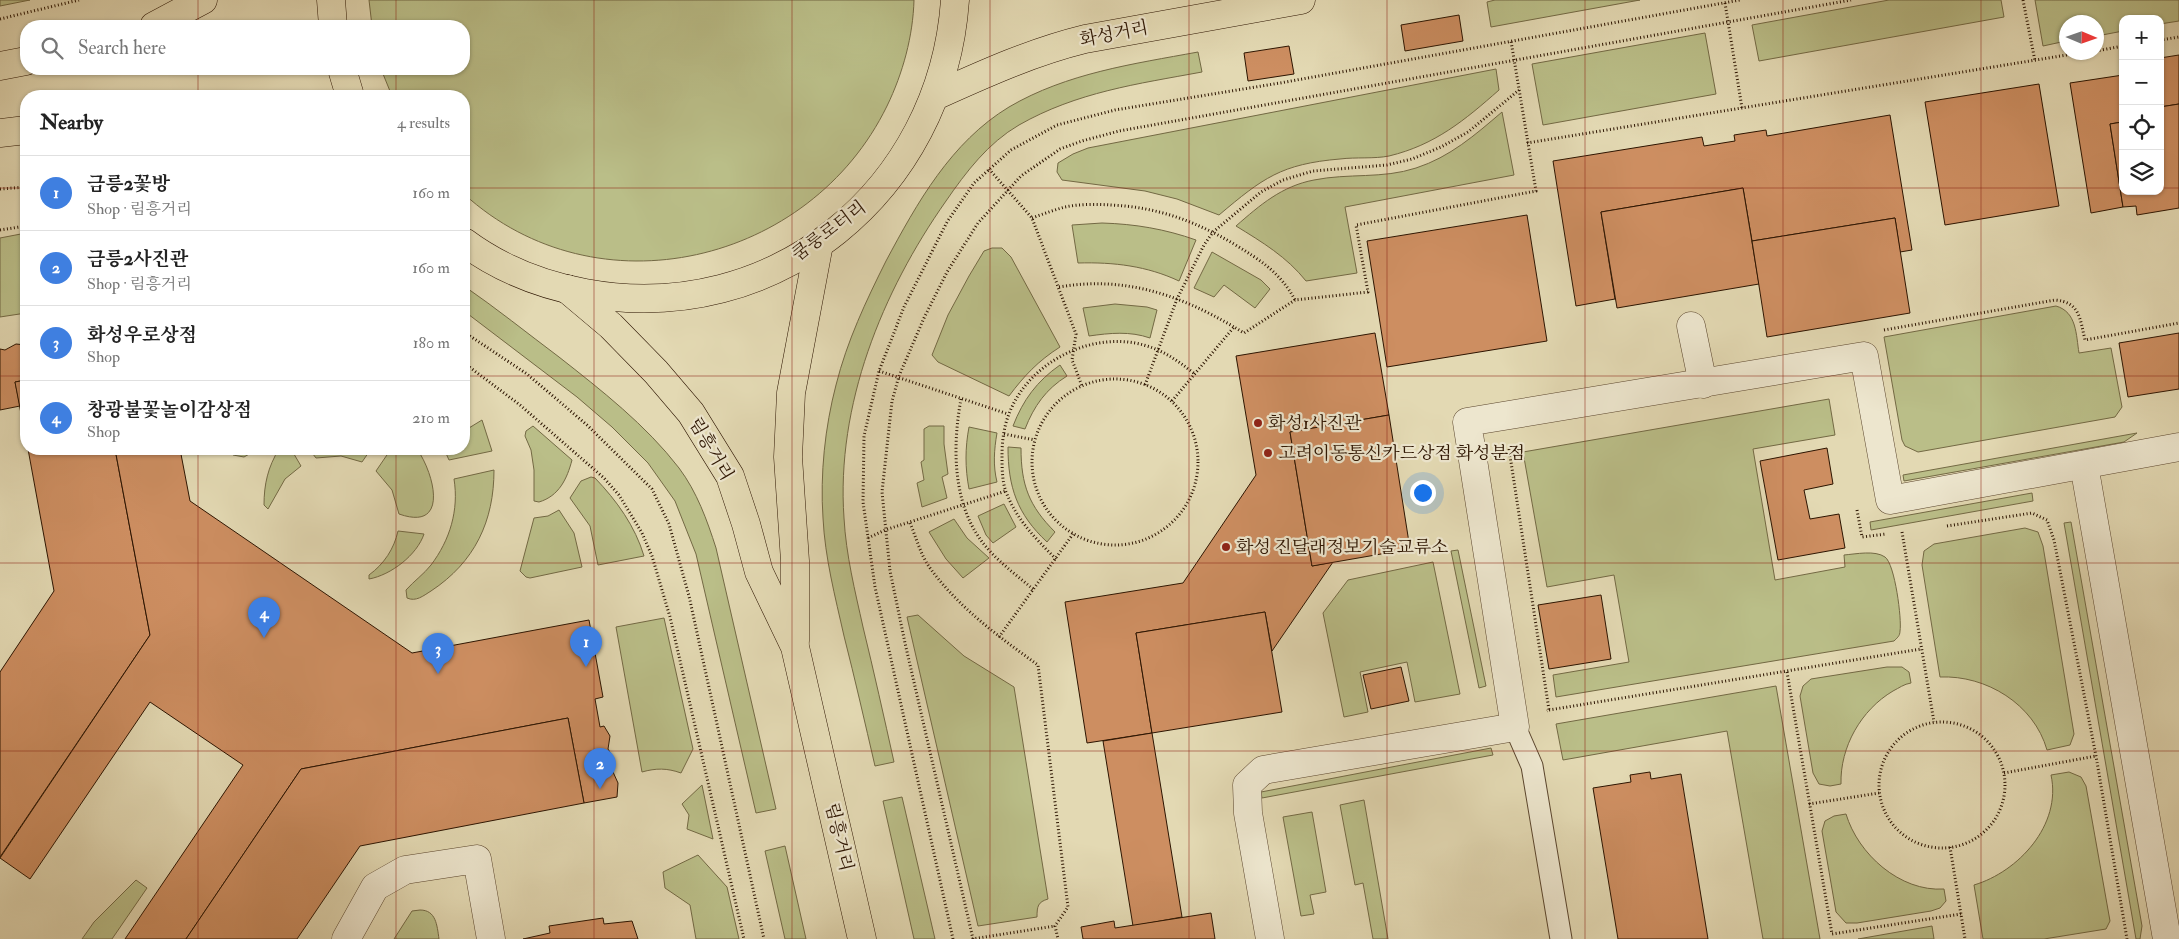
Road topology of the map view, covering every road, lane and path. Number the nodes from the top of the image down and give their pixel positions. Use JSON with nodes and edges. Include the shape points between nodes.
{"nodes":[{"id":1,"x":79,"y":0,"type":"edge"},
{"id":2,"x":202,"y":0,"type":"edge"},
{"id":3,"x":331,"y":0,"type":"edge"},
{"id":4,"x":955,"y":0,"type":"edge"},
{"id":5,"x":1301,"y":0,"type":"edge"},
{"id":6,"x":1740,"y":0,"type":"edge"},
{"id":7,"x":1851,"y":0,"type":"edge"},
{"id":8,"x":2023,"y":0,"type":"edge"},
{"id":9,"x":1725,"y":3,"type":"junction"},
{"id":10,"x":0,"y":19,"type":"edge"},
{"id":11,"x":165,"y":20,"type":"edge"},
{"id":12,"x":333,"y":20,"type":"edge"},
{"id":13,"x":1728,"y":22,"type":"junction"},
{"id":14,"x":2179,"y":37,"type":"edge"},
{"id":15,"x":2164,"y":39,"type":"edge"},
{"id":16,"x":1511,"y":41,"type":"junction"},
{"id":17,"x":2119,"y":47,"type":"edge"},
{"id":18,"x":2104,"y":50,"type":"edge"},
{"id":19,"x":2059,"y":57,"type":"edge"},
{"id":20,"x":1514,"y":60,"type":"junction"},
{"id":21,"x":2035,"y":61,"type":"junction"},
{"id":22,"x":20,"y":62,"type":"edge"},
{"id":23,"x":0,"y":66,"type":"edge"},
{"id":24,"x":344,"y":75,"type":"edge"},
{"id":25,"x":348,"y":90,"type":"edge"},
{"id":26,"x":1519,"y":90,"type":"junction"},
{"id":27,"x":935,"y":96,"type":"junction"},
{"id":28,"x":1742,"y":108,"type":"junction"},
{"id":29,"x":20,"y":131,"type":"edge"},
{"id":30,"x":0,"y":133,"type":"edge"},
{"id":31,"x":1527,"y":143,"type":"junction"},
{"id":32,"x":989,"y":169,"type":"junction"},
{"id":33,"x":20,"y":187,"type":"edge"},
{"id":34,"x":0,"y":189,"type":"edge"},
{"id":35,"x":1008,"y":190,"type":"junction"},
{"id":36,"x":1032,"y":218,"type":"junction"},
{"id":37,"x":20,"y":227,"type":"edge"},
{"id":38,"x":0,"y":230,"type":"edge"},
{"id":39,"x":1213,"y":232,"type":"junction"},
{"id":40,"x":819,"y":244,"type":"junction"},
{"id":41,"x":470,"y":246,"type":"edge"},
{"id":42,"x":1059,"y":287,"type":"junction"},
{"id":43,"x":567,"y":289,"type":"junction"},
{"id":44,"x":1177,"y":299,"type":"junction"},
{"id":45,"x":1295,"y":300,"type":"junction"},
{"id":46,"x":2179,"y":323,"type":"edge"},
{"id":47,"x":1691,"y":326,"type":"dead end"},
{"id":48,"x":1234,"y":327,"type":"junction"},
{"id":49,"x":1875,"y":331,"type":"dead end"},
{"id":50,"x":470,"y":336,"type":"edge"},
{"id":51,"x":1073,"y":350,"type":"junction"},
{"id":52,"x":1158,"y":350,"type":"junction"},
{"id":53,"x":470,"y":368,"type":"edge"},
{"id":54,"x":879,"y":371,"type":"junction"},
{"id":55,"x":1195,"y":374,"type":"junction"},
{"id":56,"x":899,"y":376,"type":"junction"},
{"id":57,"x":1145,"y":384,"type":"junction"},
{"id":58,"x":1703,"y":384,"type":"junction"},
{"id":59,"x":1082,"y":386,"type":"junction"},
{"id":60,"x":961,"y":398,"type":"junction"},
{"id":61,"x":1172,"y":401,"type":"junction"},
{"id":62,"x":1008,"y":414,"type":"junction"},
{"id":63,"x":1004,"y":434,"type":"junction"},
{"id":64,"x":1035,"y":440,"type":"junction"},
{"id":65,"x":1507,"y":440,"type":"dead end"},
{"id":66,"x":2179,"y":448,"type":"edge"},
{"id":67,"x":2084,"y":465,"type":"junction"},
{"id":68,"x":1006,"y":491,"type":"junction"},
{"id":69,"x":964,"y":505,"type":"junction"},
{"id":70,"x":1857,"y":508,"type":"dead end"},
{"id":71,"x":910,"y":523,"type":"junction"},
{"id":72,"x":1940,"y":527,"type":"dead end"},
{"id":73,"x":885,"y":530,"type":"junction"},
{"id":74,"x":1912,"y":531,"type":"dead end"},
{"id":75,"x":1902,"y":532,"type":"junction"},
{"id":76,"x":1073,"y":534,"type":"junction"},
{"id":77,"x":868,"y":538,"type":"junction"},
{"id":78,"x":1056,"y":559,"type":"junction"},
{"id":79,"x":1034,"y":590,"type":"junction"},
{"id":80,"x":999,"y":637,"type":"junction"},
{"id":81,"x":795,"y":647,"type":"junction"},
{"id":82,"x":1921,"y":649,"type":"junction"},
{"id":83,"x":1787,"y":672,"type":"junction"},
{"id":84,"x":1549,"y":710,"type":"junction"},
{"id":85,"x":1934,"y":722,"type":"junction"},
{"id":86,"x":1515,"y":727,"type":"junction"},
{"id":87,"x":2096,"y":756,"type":"junction"},
{"id":88,"x":2004,"y":773,"type":"junction"},
{"id":89,"x":1879,"y":793,"type":"junction"},
{"id":90,"x":1809,"y":804,"type":"junction"},
{"id":91,"x":1950,"y":848,"type":"junction"},
{"id":92,"x":1961,"y":914,"type":"junction"},
{"id":93,"x":1056,"y":926,"type":"junction"},
{"id":94,"x":346,"y":939,"type":"edge"},
{"id":95,"x":491,"y":939,"type":"edge"},
{"id":96,"x":744,"y":939,"type":"edge"},
{"id":97,"x":764,"y":939,"type":"edge"},
{"id":98,"x":862,"y":939,"type":"edge"},
{"id":99,"x":953,"y":939,"type":"edge"},
{"id":100,"x":972,"y":939,"type":"edge"},
{"id":101,"x":1058,"y":939,"type":"edge"},
{"id":102,"x":1270,"y":939,"type":"edge"},
{"id":103,"x":1561,"y":939,"type":"edge"},
{"id":104,"x":1965,"y":939,"type":"edge"},
{"id":105,"x":2128,"y":939,"type":"edge"},
{"id":106,"x":2166,"y":939,"type":"edge"}],
"edges":[{"from":1,"to":10,"type":"path"},
{"from":2,"to":11,"type":"main road"},
{"from":3,"to":12,"type":"main road"},
{"from":4,"to":27,"type":"main road","name":"쿰룽로터리","via":[[946,60]]},
{"from":5,"to":27,"type":"main road","name":"화성거리","via":[[1065,44]]},
{"from":6,"to":9,"type":"path"},
{"from":7,"to":13,"type":"path"},
{"from":8,"to":21,"type":"path"},
{"from":9,"to":13,"type":"path"},
{"from":9,"to":16,"type":"path"},
{"from":13,"to":20,"type":"path"},
{"from":13,"to":28,"type":"path"},
{"from":14,"to":15,"type":"path"},
{"from":16,"to":20,"type":"path"},
{"from":16,"to":32,"type":"path","via":[[1115,110],[1057,125],[1011,150]]},
{"from":17,"to":18,"type":"path"},
{"from":19,"to":21,"type":"path"},
{"from":20,"to":26,"type":"path"},
{"from":20,"to":35,"type":"path","via":[[1119,131],[1060,150],[1021,176]]},
{"from":21,"to":28,"type":"path"},
{"from":22,"to":23,"type":"main road"},
{"from":24,"to":25,"type":"main road"},
{"from":26,"to":31,"type":"path"},
{"from":26,"to":39,"type":"path","via":[[1468,132],[1441,147],[1387,165],[1313,171],[1283,180],[1261,192]]},
{"from":27,"to":40,"type":"main road","name":"쿰룽로터리","via":[[899,164],[849,220]]},
{"from":28,"to":31,"type":"path"},
{"from":29,"to":30,"type":"main road"},
{"from":31,"to":45,"type":"path","via":[[1536,191],[1356,225],[1368,292]]},
{"from":32,"to":35,"type":"path"},
{"from":32,"to":54,"type":"path","via":[[974,182],[947,222],[904,307]]},
{"from":33,"to":34,"type":"path"},
{"from":35,"to":36,"type":"path"},
{"from":35,"to":56,"type":"path","via":[[978,223],[947,272]]},
{"from":36,"to":39,"type":"path","via":[[1067,207],[1129,206],[1183,218]]},
{"from":36,"to":42,"type":"path"},
{"from":37,"to":38,"type":"path"},
{"from":39,"to":44,"type":"path"},
{"from":39,"to":45,"type":"path","via":[[1273,270],[1286,283]]},
{"from":40,"to":43,"type":"main road","name":"쿰룽로터리","via":[[752,279],[679,297],[642,299]]},
{"from":40,"to":81,"type":"main road","name":"림흥거리","via":[[791,393],[788,456]]},
{"from":41,"to":43,"type":"main road","name":"쿰룽로터리","via":[[501,265]]},
{"from":42,"to":44,"type":"path","via":[[1116,283]]},
{"from":42,"to":51,"type":"path","via":[[1076,334]]},
{"from":43,"to":81,"type":"main road","name":"림흥거리","via":[[611,326],[656,372],[691,413],[710,442],[730,476],[759,572]]},
{"from":44,"to":48,"type":"path"},
{"from":44,"to":52,"type":"path"},
{"from":45,"to":48,"type":"path","via":[[1244,333]]},
{"from":46,"to":49,"type":"path","via":[[2084,340],[2074,306],[2055,300]]},
{"from":47,"to":58,"type":"street"},
{"from":48,"to":55,"type":"path"},
{"from":50,"to":97,"type":"path","via":[[527,374],[587,425],[652,489],[669,524],[689,596]]},
{"from":51,"to":52,"type":"path","via":[[1111,342],[1134,343]]},
{"from":51,"to":59,"type":"path","via":[[1072,360]]},
{"from":51,"to":62,"type":"path","via":[[1047,364],[1029,382]]},
{"from":52,"to":55,"type":"path"},
{"from":52,"to":57,"type":"path"},
{"from":53,"to":96,"type":"path","via":[[520,405],[604,478],[619,495],[642,533],[670,617]]},
{"from":54,"to":56,"type":"path"},
{"from":54,"to":77,"type":"path","via":[[864,436],[863,502]]},
{"from":55,"to":61,"type":"path"},
{"from":56,"to":60,"type":"path"},
{"from":56,"to":73,"type":"path","via":[[892,401],[882,492]]},
{"from":57,"to":59,"type":"path","via":[[1110,379]]},
{"from":57,"to":61,"type":"path"},
{"from":58,"to":67,"type":"street","via":[[1864,356],[1890,500]]},
{"from":58,"to":86,"type":"street","via":[[1466,422]]},
{"from":59,"to":64,"type":"path","via":[[1067,393],[1050,409],[1038,428]]},
{"from":60,"to":62,"type":"path"},
{"from":60,"to":69,"type":"path","via":[[955,444],[957,475]]},
{"from":61,"to":76,"type":"path","via":[[1187,419],[1196,440],[1195,486],[1186,506],[1171,524],[1152,537],[1131,545],[1108,546],[1086,542]]},
{"from":62,"to":63,"type":"path"},
{"from":63,"to":64,"type":"path"},
{"from":63,"to":68,"type":"path","via":[[1002,470]]},
{"from":64,"to":76,"type":"path","via":[[1032,473],[1038,495],[1049,515]]},
{"from":65,"to":84,"type":"path"},
{"from":66,"to":67,"type":"street"},
{"from":67,"to":106,"type":"street"},
{"from":68,"to":69,"type":"path"},
{"from":68,"to":78,"type":"path","via":[[1028,531]]},
{"from":69,"to":71,"type":"path"},
{"from":69,"to":79,"type":"path","via":[[984,545]]},
{"from":70,"to":75,"type":"path","via":[[1862,537]]},
{"from":71,"to":73,"type":"path"},
{"from":71,"to":80,"type":"path","via":[[929,567],[956,598]]},
{"from":72,"to":87,"type":"path","via":[[2032,513],[2047,520],[2054,540]]},
{"from":73,"to":77,"type":"path"},
{"from":73,"to":100,"type":"path","via":[[905,643]]},
{"from":74,"to":75,"type":"path"},
{"from":75,"to":82,"type":"path"},
{"from":76,"to":78,"type":"path"},
{"from":77,"to":99,"type":"path","via":[[875,587]]},
{"from":78,"to":79,"type":"path"},
{"from":79,"to":80,"type":"path"},
{"from":80,"to":93,"type":"path","via":[[1038,665],[1068,907]]},
{"from":81,"to":98,"type":"main road","name":"림흥거리"},
{"from":82,"to":83,"type":"path"},
{"from":82,"to":85,"type":"path"},
{"from":83,"to":84,"type":"path"},
{"from":83,"to":90,"type":"path"},
{"from":84,"to":86,"type":"path"},
{"from":85,"to":88,"type":"path","via":[[1954,722],[1988,740]]},
{"from":85,"to":89,"type":"path","via":[[1915,727],[1898,738],[1880,773]]},
{"from":86,"to":102,"type":"street","via":[[1263,770],[1247,785],[1248,813]]},
{"from":86,"to":103,"type":"lane","via":[[1532,766]]},
{"from":87,"to":88,"type":"path"},
{"from":87,"to":105,"type":"path"},
{"from":88,"to":91,"type":"path","via":[[2005,796],[1998,815],[1986,831],[1970,842]]},
{"from":89,"to":90,"type":"path"},
{"from":89,"to":91,"type":"path","via":[[1885,812],[1896,828],[1912,840],[1931,847]]},
{"from":90,"to":92,"type":"path","via":[[1832,934]]},
{"from":91,"to":92,"type":"path"},
{"from":92,"to":104,"type":"path"},
{"from":93,"to":100,"type":"path"},
{"from":93,"to":101,"type":"path"},
{"from":94,"to":95,"type":"street","via":[[375,887],[405,870],[477,859]]}]}
